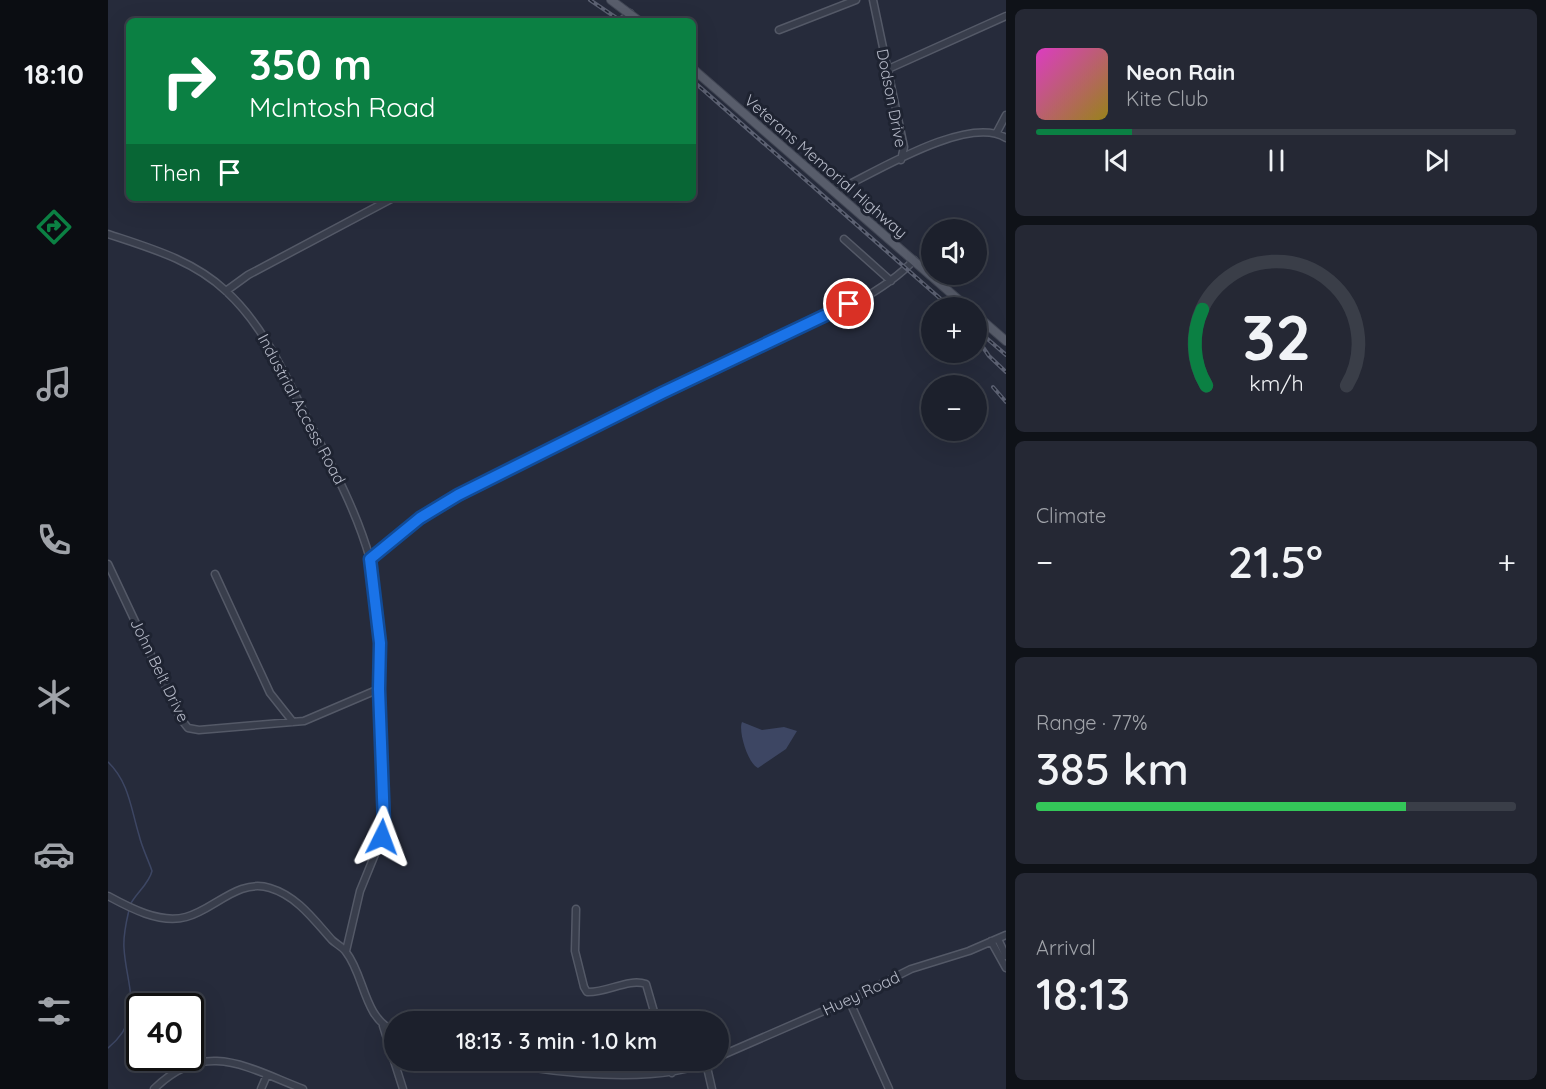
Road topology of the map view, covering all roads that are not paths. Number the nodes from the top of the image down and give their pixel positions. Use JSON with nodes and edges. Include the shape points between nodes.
{"nodes":[{"id":1,"x":611,"y":0,"type":"edge"},
{"id":2,"x":856,"y":0,"type":"edge"},
{"id":3,"x":873,"y":0,"type":"edge"},
{"id":4,"x":630,"y":13,"type":"junction"},
{"id":5,"x":1006,"y":16,"type":"edge"},
{"id":6,"x":624,"y":18,"type":"edge"},
{"id":7,"x":636,"y":18,"type":"edge"},
{"id":8,"x":779,"y":30,"type":"dead end"},
{"id":9,"x":886,"y":70,"type":"junction"},
{"id":10,"x":696,"y":72,"type":"edge"},
{"id":11,"x":1006,"y":115,"type":"edge"},
{"id":12,"x":997,"y":132,"type":"junction"},
{"id":13,"x":1006,"y":138,"type":"edge"},
{"id":14,"x":901,"y":160,"type":"junction"},
{"id":15,"x":836,"y":192,"type":"junction"},
{"id":16,"x":387,"y":201,"type":"edge"},
{"id":17,"x":108,"y":234,"type":"edge"},
{"id":18,"x":844,"y":238,"type":"dead end"},
{"id":19,"x":914,"y":260,"type":"junction"},
{"id":20,"x":891,"y":281,"type":"junction"},
{"id":21,"x":226,"y":291,"type":"junction"},
{"id":22,"x":956,"y":297,"type":"edge"},
{"id":23,"x":987,"y":325,"type":"edge"},
{"id":24,"x":1006,"y":341,"type":"edge"},
{"id":25,"x":370,"y":559,"type":"junction"},
{"id":26,"x":108,"y":564,"type":"edge"},
{"id":27,"x":215,"y":574,"type":"dead end"},
{"id":28,"x":379,"y":689,"type":"junction"},
{"id":29,"x":293,"y":722,"type":"junction"},
{"id":30,"x":108,"y":896,"type":"edge"},
{"id":31,"x":576,"y":909,"type":"dead end"},
{"id":32,"x":1006,"y":934,"type":"edge"},
{"id":33,"x":994,"y":940,"type":"junction"},
{"id":34,"x":346,"y":951,"type":"junction"},
{"id":35,"x":1006,"y":956,"type":"edge"},
{"id":36,"x":1006,"y":968,"type":"edge"},
{"id":37,"x":849,"y":1000,"type":"junction"},
{"id":38,"x":654,"y":1011,"type":"edge"},
{"id":39,"x":383,"y":1026,"type":"joint"},
{"id":40,"x":729,"y":1052,"type":"edge"},
{"id":41,"x":559,"y":1071,"type":"edge"},
{"id":42,"x":676,"y":1071,"type":"edge"},
{"id":43,"x":710,"y":1071,"type":"edge"},
{"id":44,"x":672,"y":1072,"type":"joint"},
{"id":45,"x":267,"y":1075,"type":"junction"},
{"id":46,"x":154,"y":1089,"type":"edge"},
{"id":47,"x":261,"y":1089,"type":"edge"},
{"id":48,"x":303,"y":1089,"type":"edge"},
{"id":49,"x":403,"y":1089,"type":"edge"},
{"id":50,"x":712,"y":1089,"type":"edge"},
{"id":51,"x":889,"y":1089,"type":"edge"}],
"edges":[{"from":1,"to":4,"type":"main road"},
{"from":2,"to":8,"type":"street"},
{"from":3,"to":9,"type":"street","name":"Dodson Drive"},
{"from":4,"to":6,"type":"street"},
{"from":4,"to":7,"type":"main road"},
{"from":5,"to":9,"type":"street"},
{"from":9,"to":14,"type":"street","name":"Dodson Drive","via":[[904,147]]},
{"from":10,"to":15,"type":"main road","name":"Veterans Memorial Highway"},
{"from":11,"to":12,"type":"street"},
{"from":12,"to":13,"type":"street"},
{"from":12,"to":14,"type":"street","via":[[961,133]]},
{"from":14,"to":15,"type":"street","name":"Dodson Drive"},
{"from":15,"to":19,"type":"main road","name":"Veterans Memorial Highway"},
{"from":16,"to":21,"type":"street","via":[[248,275]]},
{"from":17,"to":21,"type":"street","name":"Industrial Access Road","via":[[182,261]]},
{"from":18,"to":20,"type":"street"},
{"from":19,"to":20,"type":"street"},
{"from":19,"to":22,"type":"main road","name":"Veterans Memorial Highway"},
{"from":20,"to":25,"type":"street","via":[[814,323],[662,393],[458,495],[420,518]]},
{"from":21,"to":25,"type":"street","name":"Industrial Access Road","via":[[262,331],[354,509]]},
{"from":23,"to":24,"type":"main road"},
{"from":25,"to":28,"type":"street","name":"Industrial Access Road","via":[[380,643]]},
{"from":26,"to":29,"type":"street","name":"John Belt Drive","via":[[188,728]]},
{"from":27,"to":29,"type":"street","via":[[270,693]]},
{"from":28,"to":29,"type":"street","name":"John Belt Drive","via":[[320,716]]},
{"from":28,"to":34,"type":"street","name":"Industrial Access Road","via":[[384,824],[360,891]]},
{"from":30,"to":34,"type":"street","via":[[144,913],[167,918],[186,917],[255,886],[271,888],[306,909]]},
{"from":31,"to":38,"type":"street","via":[[575,951],[584,987],[588,992],[600,993],[638,981],[646,984]]},
{"from":32,"to":33,"type":"street","name":"Huey Road"},
{"from":33,"to":35,"type":"street"},
{"from":33,"to":36,"type":"street"},
{"from":33,"to":37,"type":"street","name":"Huey Road","via":[[911,969]]},
{"from":34,"to":39,"type":"street"},
{"from":37,"to":40,"type":"street","name":"Huey Road"},
{"from":37,"to":51,"type":"street"},
{"from":39,"to":49,"type":"street"},
{"from":41,"to":44,"type":"street"},
{"from":42,"to":44,"type":"street"},
{"from":43,"to":50,"type":"street"},
{"from":45,"to":46,"type":"street","via":[[232,1061],[199,1060],[169,1074]]},
{"from":45,"to":47,"type":"street"},
{"from":45,"to":48,"type":"street"}]}
